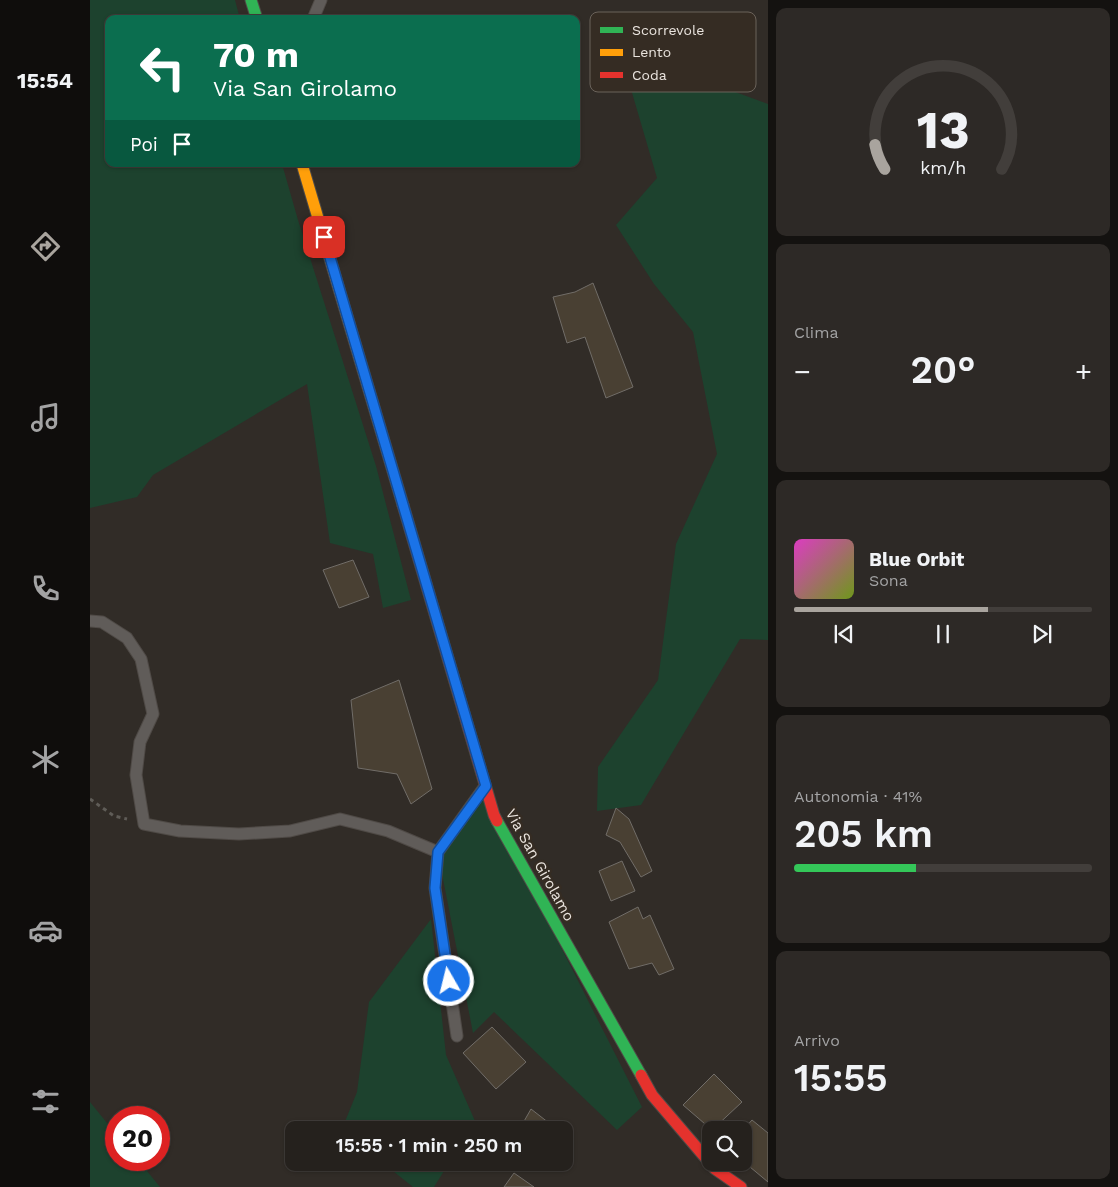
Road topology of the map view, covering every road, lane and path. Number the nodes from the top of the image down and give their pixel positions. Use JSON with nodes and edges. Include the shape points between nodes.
{"nodes":[{"id":1,"x":251,"y":0,"type":"edge"},
{"id":2,"x":321,"y":0,"type":"edge"},
{"id":3,"x":256,"y":15,"type":"edge"},
{"id":4,"x":315,"y":15,"type":"edge"},
{"id":5,"x":303,"y":167,"type":"edge"},
{"id":6,"x":90,"y":621,"type":"edge"},
{"id":7,"x":486,"y":786,"type":"junction"},
{"id":8,"x":90,"y":799,"type":"edge"},
{"id":9,"x":144,"y":824,"type":"junction"},
{"id":10,"x":438,"y":852,"type":"junction"},
{"id":11,"x":457,"y":1036,"type":"dead end"},
{"id":12,"x":741,"y":1187,"type":"edge"}],
"edges":[{"from":1,"to":3,"type":"street"},
{"from":2,"to":4,"type":"lane"},
{"from":5,"to":7,"type":"street","name":"Via San Girolamo"},
{"from":6,"to":9,"type":"lane","via":[[102,622],[127,638],[141,660],[153,714],[140,742],[136,775]]},
{"from":7,"to":10,"type":"lane"},
{"from":7,"to":12,"type":"street","name":"Via San Girolamo","via":[[494,814],[652,1095],[715,1169]]},
{"from":8,"to":9,"type":"path","via":[[114,816]]},
{"from":9,"to":10,"type":"lane","via":[[180,831],[239,834],[290,830],[340,819],[388,831]]},
{"from":10,"to":11,"type":"lane","via":[[435,888]]}]}
